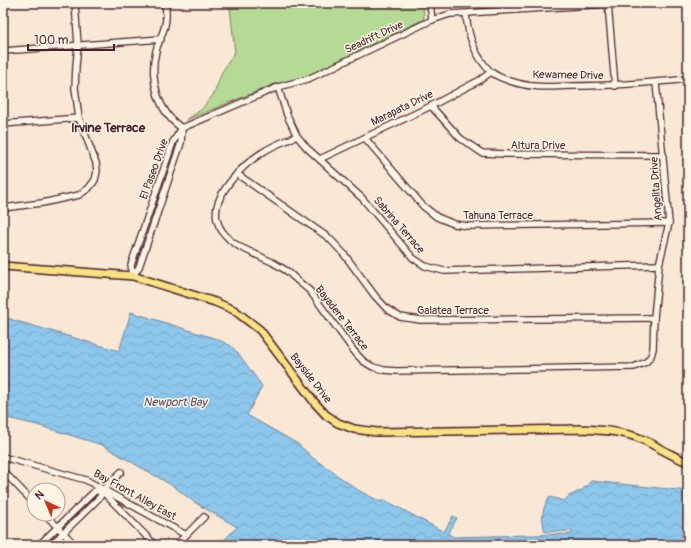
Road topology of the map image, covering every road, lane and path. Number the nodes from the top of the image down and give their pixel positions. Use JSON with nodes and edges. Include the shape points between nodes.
{"nodes":[{"id":1,"x":75,"y":3,"type":"edge"},
{"id":2,"x":166,"y":3,"type":"edge"},
{"id":3,"x":430,"y":3,"type":"edge"},
{"id":4,"x":608,"y":3,"type":"edge"},
{"id":5,"x":466,"y":14,"type":"junction"},
{"id":6,"x":432,"y":20,"type":"junction"},
{"id":7,"x":161,"y":38,"type":"junction"},
{"id":8,"x":78,"y":45,"type":"junction"},
{"id":9,"x":3,"y":51,"type":"edge"},
{"id":10,"x":491,"y":72,"type":"junction"},
{"id":11,"x":688,"y":79,"type":"edge"},
{"id":12,"x":656,"y":83,"type":"junction"},
{"id":13,"x":615,"y":86,"type":"junction"},
{"id":14,"x":278,"y":87,"type":"junction"},
{"id":15,"x":431,"y":106,"type":"junction"},
{"id":16,"x":79,"y":118,"type":"junction"},
{"id":17,"x":3,"y":124,"type":"edge"},
{"id":18,"x":182,"y":128,"type":"junction"},
{"id":19,"x":297,"y":136,"type":"junction"},
{"id":20,"x":365,"y":138,"type":"junction"},
{"id":21,"x":663,"y":155,"type":"junction"},
{"id":22,"x":320,"y":159,"type":"junction"},
{"id":23,"x":237,"y":174,"type":"junction"},
{"id":24,"x":3,"y":208,"type":"edge"},
{"id":25,"x":669,"y":223,"type":"junction"},
{"id":26,"x":658,"y":265,"type":"junction"},
{"id":27,"x":3,"y":266,"type":"edge"},
{"id":28,"x":133,"y":276,"type":"junction"},
{"id":29,"x":654,"y":318,"type":"junction"},
{"id":30,"x":646,"y":362,"type":"joint"},
{"id":31,"x":3,"y":457,"type":"edge"},
{"id":32,"x":688,"y":462,"type":"edge"},
{"id":33,"x":3,"y":471,"type":"edge"},
{"id":34,"x":121,"y":472,"type":"dead end"},
{"id":35,"x":102,"y":490,"type":"junction"},
{"id":36,"x":26,"y":495,"type":"edge"},
{"id":37,"x":204,"y":517,"type":"dead end"},
{"id":38,"x":53,"y":522,"type":"edge"},
{"id":39,"x":58,"y":527,"type":"junction"},
{"id":40,"x":64,"y":533,"type":"junction"},
{"id":41,"x":186,"y":535,"type":"junction"},
{"id":42,"x":39,"y":545,"type":"edge"},
{"id":43,"x":51,"y":545,"type":"edge"},
{"id":44,"x":75,"y":545,"type":"edge"},
{"id":45,"x":155,"y":545,"type":"edge"},
{"id":46,"x":176,"y":545,"type":"edge"}],
"edges":[{"from":1,"to":8,"type":"street"},
{"from":2,"to":7,"type":"street","via":[[165,25]]},
{"from":3,"to":6,"type":"street"},
{"from":4,"to":5,"type":"street","name":"Seadrift Drive"},
{"from":4,"to":13,"type":"street"},
{"from":5,"to":6,"type":"street","name":"Seadrift Drive","via":[[450,14]]},
{"from":5,"to":10,"type":"street","name":"Kewamee Drive","via":[[472,45]]},
{"from":6,"to":14,"type":"street","name":"Seadrift Drive","via":[[308,79]]},
{"from":7,"to":8,"type":"street"},
{"from":7,"to":18,"type":"street","via":[[154,63],[155,86],[165,110]]},
{"from":8,"to":9,"type":"street"},
{"from":8,"to":16,"type":"street","via":[[75,88]]},
{"from":10,"to":13,"type":"street","name":"Kewamee Drive","via":[[510,81],[533,86]]},
{"from":10,"to":15,"type":"street","name":"Marapata Drive"},
{"from":11,"to":12,"type":"street","name":"Kewamee Drive"},
{"from":12,"to":13,"type":"street","name":"Kewamee Drive"},
{"from":12,"to":21,"type":"street","name":"Angelita Drive"},
{"from":14,"to":18,"type":"street","name":"Seadrift Drive"},
{"from":14,"to":19,"type":"street","name":"Sabrina Terrace"},
{"from":15,"to":20,"type":"street","name":"Marapata Drive"},
{"from":15,"to":21,"type":"street","name":"Altura Drive","via":[[460,138],[482,153]]},
{"from":16,"to":17,"type":"street"},
{"from":16,"to":24,"type":"street","via":[[96,163],[95,180],[89,188],[79,195]]},
{"from":18,"to":28,"type":"street","name":"El Paseo Drive","via":[[181,143],[139,267]]},
{"from":19,"to":22,"type":"street","name":"Sabrina Terrace"},
{"from":19,"to":23,"type":"street","name":"Bayadere Terrace","via":[[264,151]]},
{"from":20,"to":22,"type":"street","name":"Marapata Drive"},
{"from":20,"to":25,"type":"street","name":"Tahuna Terrace","via":[[423,206],[437,217],[454,224],[468,226]]},
{"from":21,"to":25,"type":"street","name":"Angelita Drive"},
{"from":22,"to":26,"type":"street","name":"Sabrina Terrace","via":[[362,198],[413,258],[425,266],[444,271]]},
{"from":23,"to":29,"type":"street","name":"Galatea Terrace","via":[[329,238],[376,296],[400,317],[421,320]]},
{"from":23,"to":30,"type":"street","name":"Bayadere Terrace","via":[[220,198],[216,212],[224,234],[240,247],[287,271],[310,291],[352,350],[373,367],[396,371],[615,368],[634,367]]},
{"from":25,"to":26,"type":"street","name":"Angelita Drive"},
{"from":26,"to":29,"type":"street","name":"Angelita Drive"},
{"from":27,"to":28,"type":"main road","name":"Bayside Drive"},
{"from":28,"to":32,"type":"main road","name":"Bayside Drive","via":[[215,302],[251,321],[269,340],[326,415],[354,429],[377,432],[605,430],[636,437]]},
{"from":29,"to":30,"type":"street","name":"Angelita Drive","via":[[653,349]]},
{"from":31,"to":35,"type":"street","name":"Bay Front Alley East","via":[[86,480]]},
{"from":33,"to":36,"type":"street"},
{"from":34,"to":35,"type":"street"},
{"from":35,"to":39,"type":"street","via":[[95,491]]},
{"from":35,"to":40,"type":"street","via":[[100,497]]},
{"from":35,"to":41,"type":"street","name":"Bay Front Alley East"},
{"from":35,"to":45,"type":"street"},
{"from":37,"to":41,"type":"street"},
{"from":38,"to":39,"type":"street"},
{"from":39,"to":40,"type":"street"},
{"from":39,"to":42,"type":"street"},
{"from":40,"to":43,"type":"street"},
{"from":40,"to":44,"type":"street"},
{"from":41,"to":46,"type":"street"}]}
